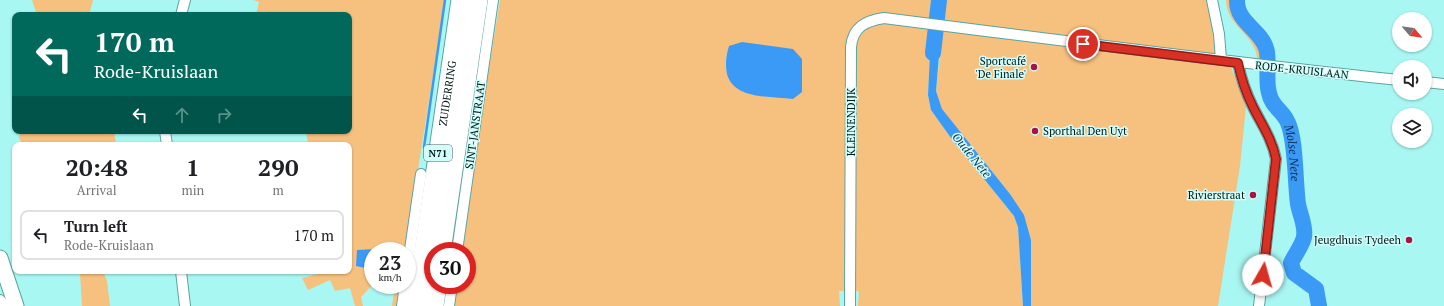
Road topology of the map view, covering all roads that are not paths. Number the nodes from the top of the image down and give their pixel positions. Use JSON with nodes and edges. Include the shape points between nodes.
{"nodes":[{"id":1,"x":185,"y":0,"type":"edge"},
{"id":2,"x":460,"y":0,"type":"edge"},
{"id":3,"x":478,"y":0,"type":"edge"},
{"id":4,"x":493,"y":0,"type":"edge"},
{"id":5,"x":1212,"y":0,"type":"edge"},
{"id":6,"x":182,"y":12,"type":"edge"},
{"id":7,"x":943,"y":26,"type":"joint"},
{"id":8,"x":1221,"y":60,"type":"junction"},
{"id":9,"x":1238,"y":63,"type":"junction"},
{"id":10,"x":1392,"y":79,"type":"edge"},
{"id":11,"x":1432,"y":83,"type":"edge"},
{"id":12,"x":1444,"y":84,"type":"edge"},
{"id":13,"x":421,"y":174,"type":"dead end"},
{"id":14,"x":411,"y":242,"type":"edge"},
{"id":15,"x":442,"y":242,"type":"edge"},
{"id":16,"x":458,"y":242,"type":"edge"},
{"id":17,"x":0,"y":258,"type":"edge"},
{"id":18,"x":181,"y":274,"type":"edge"},
{"id":19,"x":404,"y":294,"type":"edge"},
{"id":20,"x":435,"y":294,"type":"edge"},
{"id":21,"x":451,"y":294,"type":"edge"},
{"id":22,"x":0,"y":300,"type":"edge"},
{"id":23,"x":5,"y":306,"type":"edge"},
{"id":24,"x":16,"y":306,"type":"edge"},
{"id":25,"x":185,"y":306,"type":"edge"},
{"id":26,"x":402,"y":306,"type":"edge"},
{"id":27,"x":416,"y":306,"type":"edge"},
{"id":28,"x":434,"y":306,"type":"edge"},
{"id":29,"x":450,"y":306,"type":"edge"},
{"id":30,"x":850,"y":306,"type":"edge"},
{"id":31,"x":1259,"y":306,"type":"edge"}],
"edges":[{"from":1,"to":6,"type":"street"},
{"from":2,"to":27,"type":"highway","name":"ZUIDERRING","number":"N71"},
{"from":3,"to":15,"type":"highway","name":"ZUIDERRING","number":"N71"},
{"from":4,"to":16,"type":"street","name":"SINT-JANSTRAAT"},
{"from":5,"to":8,"type":"street"},
{"from":7,"to":8,"type":"street","name":"RODE-KRUISLAAN"},
{"from":7,"to":30,"type":"street","name":"KLEINENDIJK","via":[[884,18],[869,20],[852,38]]},
{"from":8,"to":9,"type":"street","name":"RODE-KRUISLAAN"},
{"from":9,"to":10,"type":"street","name":"RODE-KRUISLAAN"},
{"from":9,"to":31,"type":"street","via":[[1241,78],[1253,106],[1274,145],[1276,159]]},
{"from":11,"to":12,"type":"street"},
{"from":13,"to":14,"type":"street"},
{"from":17,"to":24,"type":"street"},
{"from":18,"to":25,"type":"street"},
{"from":19,"to":26,"type":"street"},
{"from":20,"to":28,"type":"highway"},
{"from":21,"to":29,"type":"street"},
{"from":22,"to":23,"type":"street"}]}
